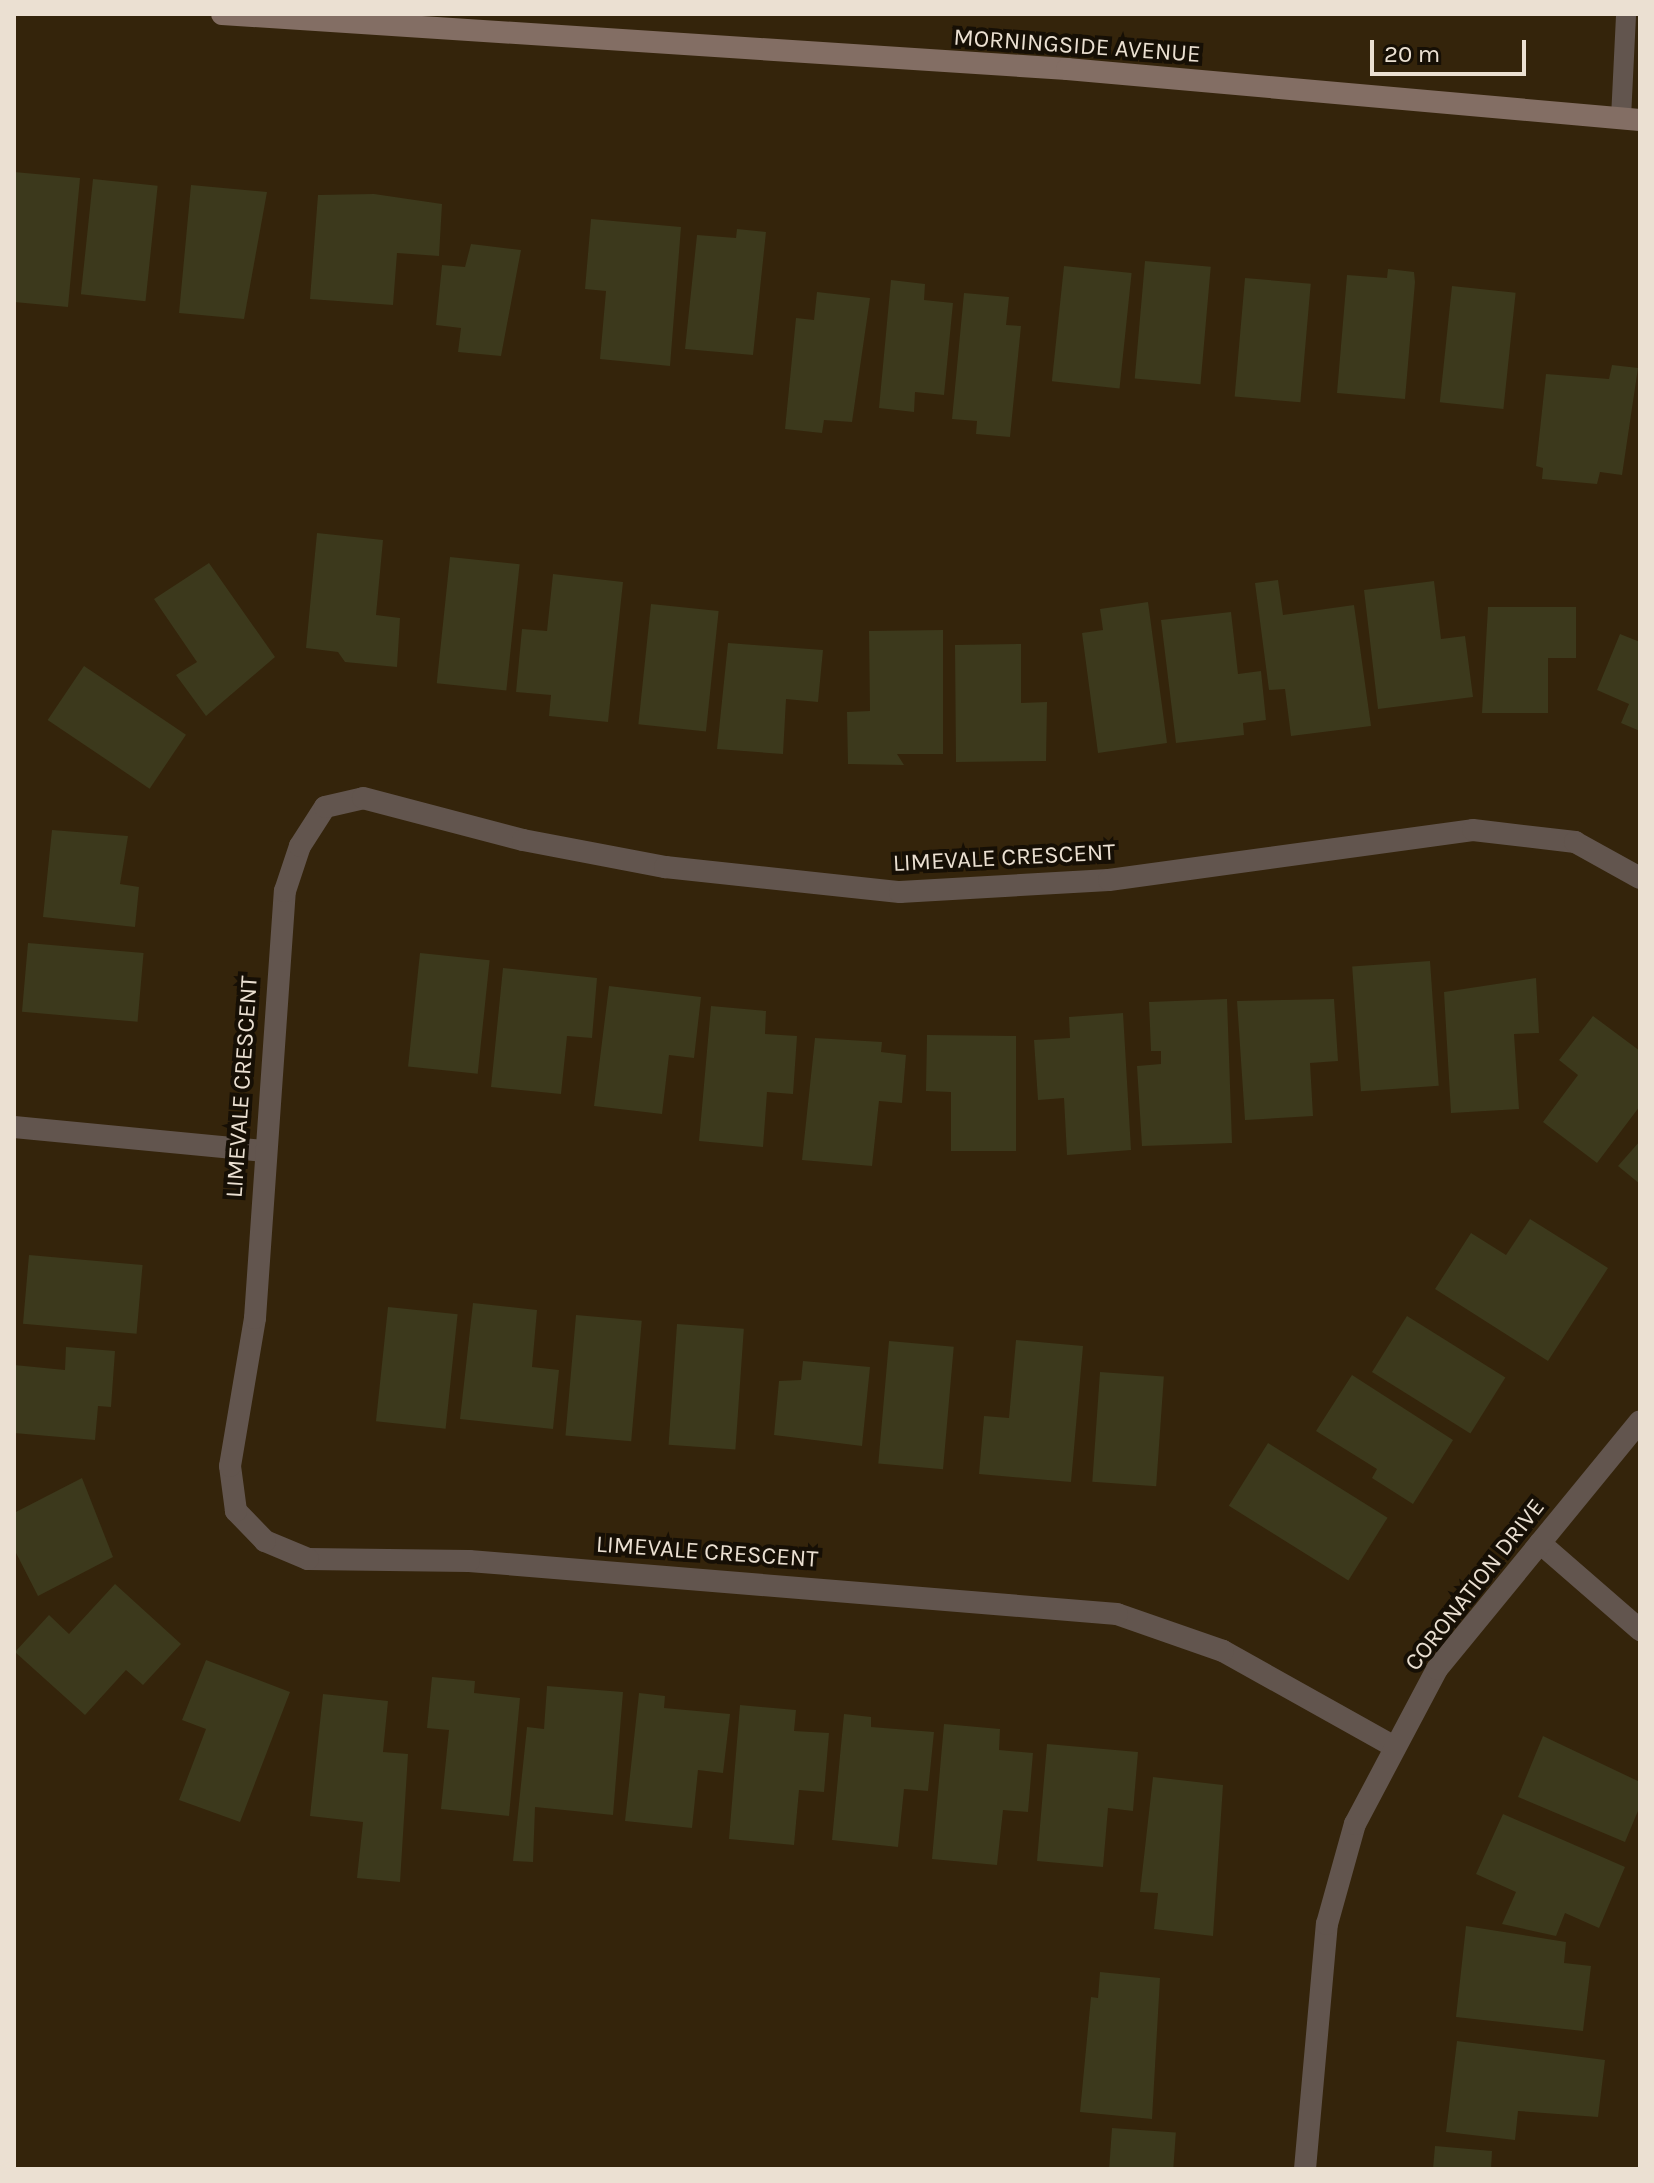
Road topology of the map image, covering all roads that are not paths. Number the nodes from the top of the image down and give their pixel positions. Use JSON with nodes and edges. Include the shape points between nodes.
{"nodes":[{"id":1,"x":222,"y":14,"type":"edge"},
{"id":2,"x":1626,"y":14,"type":"edge"},
{"id":3,"x":1630,"y":119,"type":"edge"},
{"id":4,"x":1640,"y":878,"type":"edge"},
{"id":5,"x":14,"y":1127,"type":"edge"},
{"id":6,"x":263,"y":1151,"type":"junction"},
{"id":7,"x":1640,"y":1421,"type":"edge"},
{"id":8,"x":1540,"y":1543,"type":"junction"},
{"id":9,"x":1640,"y":1630,"type":"edge"},
{"id":10,"x":1393,"y":1746,"type":"junction"},
{"id":11,"x":1305,"y":2169,"type":"edge"}],
"edges":[{"from":1,"to":3,"type":"main road","name":"MORNINGSIDE AVENUE","via":[[1067,69]]},
{"from":2,"to":3,"type":"lane"},
{"from":4,"to":6,"type":"street","name":"LIMEVALE CRESCENT","via":[[1575,842],[1473,830],[1109,880],[900,892],[665,867],[523,840],[363,798],[325,807],[300,846],[285,891]]},
{"from":5,"to":6,"type":"street"},
{"from":6,"to":10,"type":"street","name":"LIMEVALE CRESCENT","via":[[255,1318],[230,1466],[236,1511],[265,1541],[308,1559],[469,1561],[1117,1614],[1223,1651]]},
{"from":7,"to":8,"type":"street","name":"CORONATION DRIVE"},
{"from":8,"to":9,"type":"street"},
{"from":8,"to":10,"type":"street","name":"CORONATION DRIVE","via":[[1437,1669]]},
{"from":10,"to":11,"type":"street","name":"CORONATION DRIVE","via":[[1355,1824],[1327,1924]]}]}
